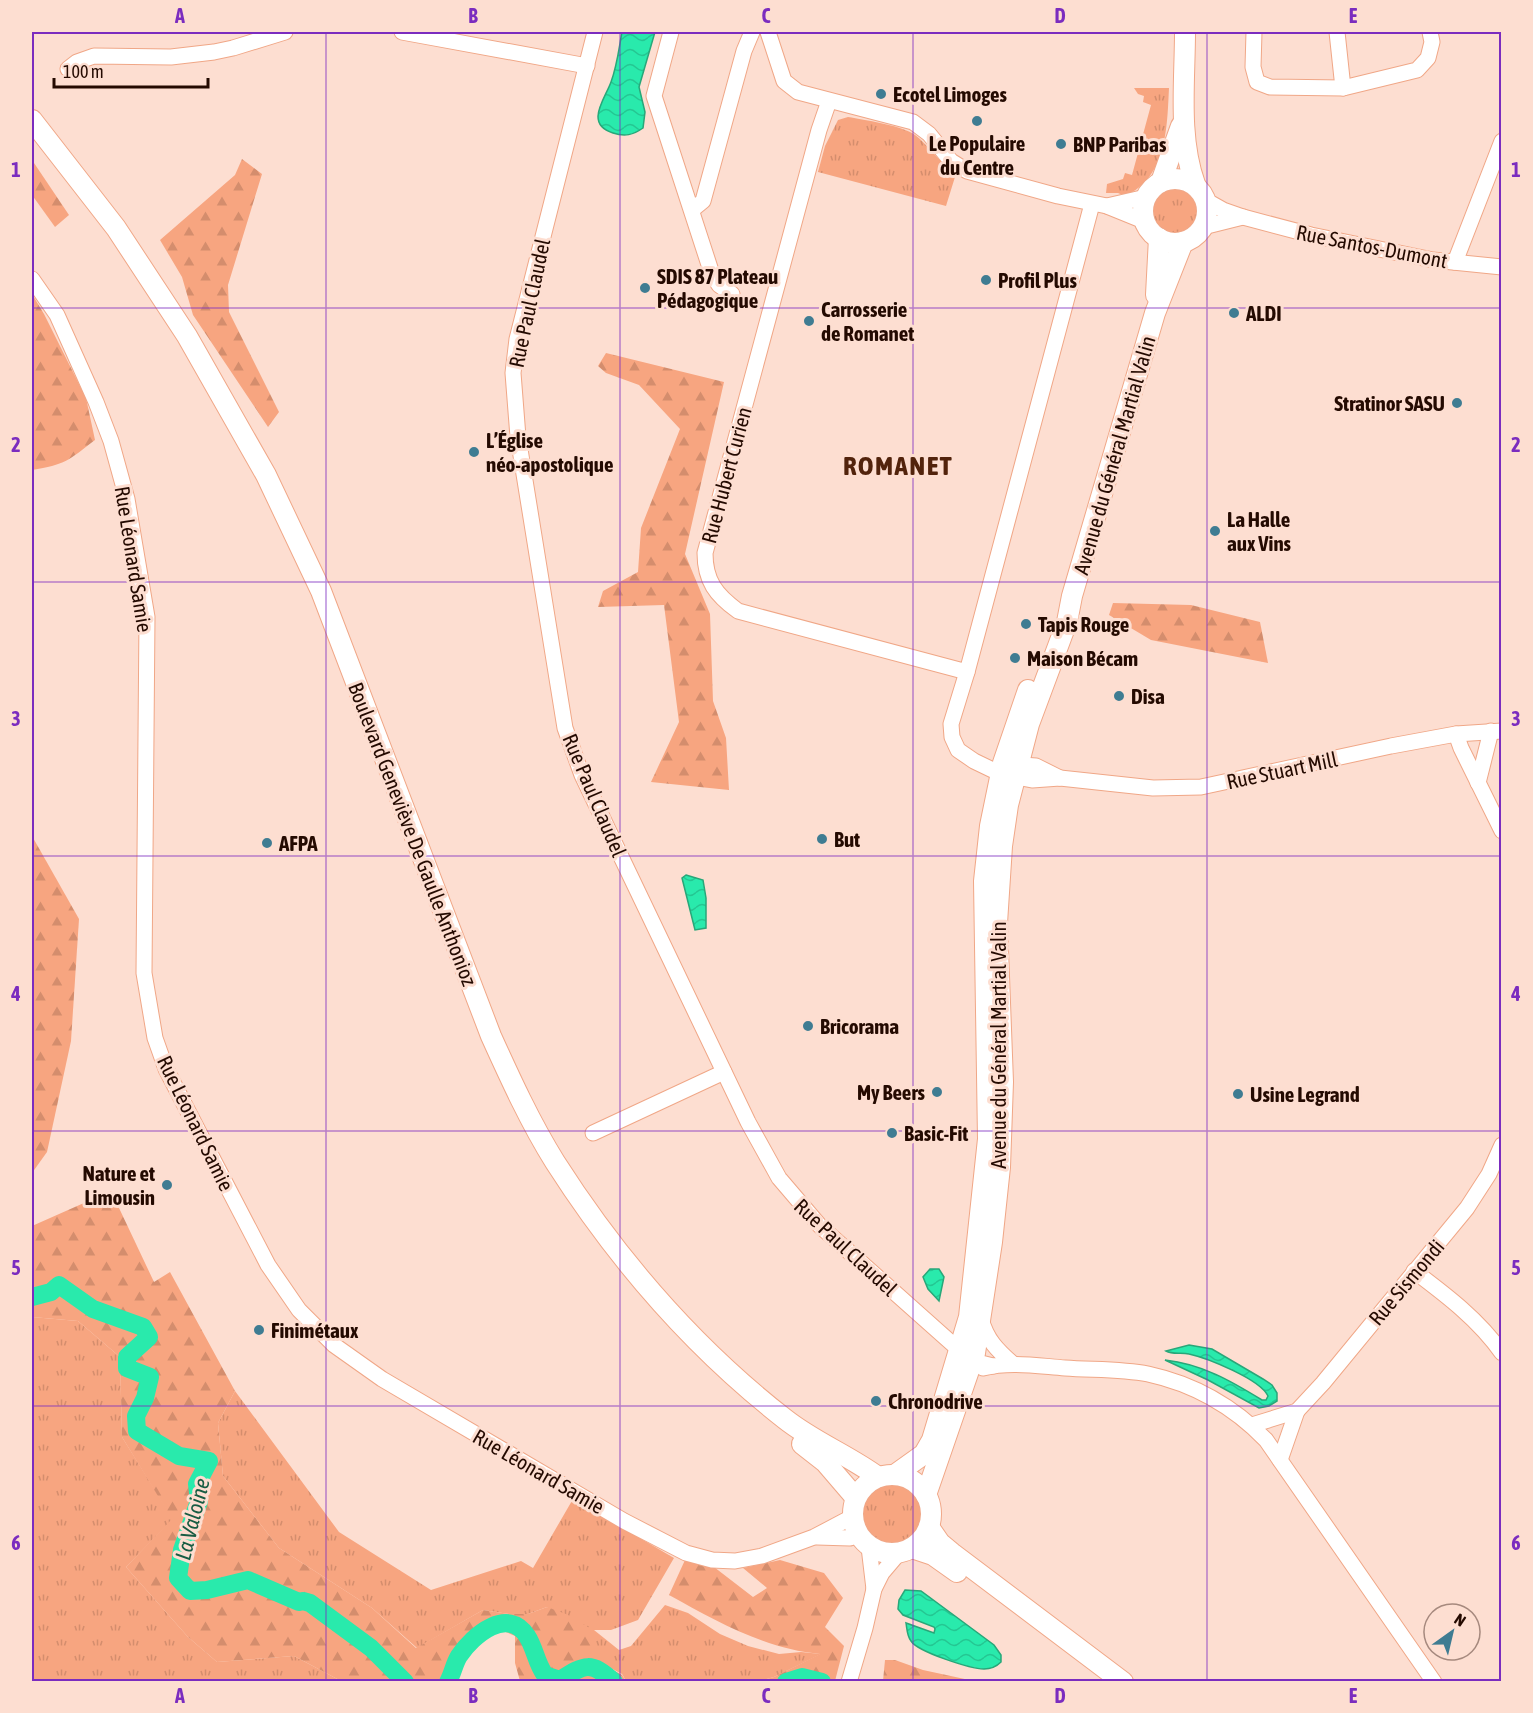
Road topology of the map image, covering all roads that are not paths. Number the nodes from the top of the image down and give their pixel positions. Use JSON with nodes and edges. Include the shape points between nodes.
{"nodes":[{"id":1,"x":282,"y":32,"type":"edge"},
{"id":2,"x":402,"y":32,"type":"edge"},
{"id":3,"x":595,"y":32,"type":"edge"},
{"id":4,"x":671,"y":32,"type":"edge"},
{"id":5,"x":752,"y":32,"type":"edge"},
{"id":6,"x":768,"y":32,"type":"edge"},
{"id":7,"x":1185,"y":32,"type":"edge"},
{"id":8,"x":1254,"y":32,"type":"edge"},
{"id":9,"x":1337,"y":32,"type":"edge"},
{"id":10,"x":1430,"y":32,"type":"edge"},
{"id":11,"x":587,"y":66,"type":"junction"},
{"id":12,"x":68,"y":69,"type":"dead end"},
{"id":13,"x":1344,"y":88,"type":"junction"},
{"id":14,"x":829,"y":101,"type":"junction"},
{"id":15,"x":1184,"y":118,"type":"junction"},
{"id":16,"x":32,"y":120,"type":"edge"},
{"id":17,"x":32,"y":138,"type":"edge"},
{"id":18,"x":1502,"y":141,"type":"edge"},
{"id":19,"x":1161,"y":182,"type":"junction"},
{"id":20,"x":1195,"y":184,"type":"junction"},
{"id":21,"x":1146,"y":197,"type":"junction"},
{"id":22,"x":1207,"y":201,"type":"junction"},
{"id":23,"x":1100,"y":205,"type":"junction"},
{"id":24,"x":692,"y":210,"type":"junction"},
{"id":25,"x":1243,"y":218,"type":"junction"},
{"id":26,"x":1144,"y":221,"type":"junction"},
{"id":27,"x":1203,"y":227,"type":"junction"},
{"id":28,"x":1159,"y":238,"type":"junction"},
{"id":29,"x":1183,"y":243,"type":"junction"},
{"id":30,"x":1455,"y":262,"type":"junction"},
{"id":31,"x":1502,"y":267,"type":"edge"},
{"id":32,"x":32,"y":279,"type":"edge"},
{"id":33,"x":732,"y":294,"type":"dead end"},
{"id":34,"x":1155,"y":313,"type":"junction"},
{"id":35,"x":967,"y":672,"type":"junction"},
{"id":36,"x":1496,"y":731,"type":"edge"},
{"id":37,"x":1456,"y":734,"type":"junction"},
{"id":38,"x":1005,"y":769,"type":"junction"},
{"id":39,"x":1478,"y":783,"type":"junction"},
{"id":40,"x":1502,"y":831,"type":"edge"},
{"id":41,"x":724,"y":1072,"type":"junction"},
{"id":42,"x":593,"y":1133,"type":"dead end"},
{"id":43,"x":1502,"y":1145,"type":"edge"},
{"id":44,"x":1414,"y":1271,"type":"junction"},
{"id":45,"x":981,"y":1318,"type":"junction"},
{"id":46,"x":1502,"y":1353,"type":"edge"},
{"id":47,"x":969,"y":1354,"type":"junction"},
{"id":48,"x":1013,"y":1364,"type":"junction"},
{"id":49,"x":993,"y":1366,"type":"junction"},
{"id":50,"x":960,"y":1398,"type":"junction"},
{"id":51,"x":1297,"y":1411,"type":"junction"},
{"id":52,"x":1252,"y":1425,"type":"junction"},
{"id":53,"x":1280,"y":1460,"type":"junction"},
{"id":54,"x":887,"y":1476,"type":"junction"},
{"id":55,"x":926,"y":1495,"type":"junction"},
{"id":56,"x":858,"y":1524,"type":"junction"},
{"id":57,"x":929,"y":1527,"type":"junction"},
{"id":58,"x":905,"y":1550,"type":"junction"},
{"id":59,"x":874,"y":1589,"type":"junction"},
{"id":60,"x":850,"y":1676,"type":"edge"},
{"id":61,"x":1103,"y":1682,"type":"edge"},
{"id":62,"x":1123,"y":1682,"type":"edge"},
{"id":63,"x":1434,"y":1682,"type":"edge"}],
"edges":[{"from":1,"to":12,"type":"street","via":[[213,52],[171,57],[94,56]]},
{"from":2,"to":11,"type":"street"},
{"from":3,"to":11,"type":"street","name":"Rue Paul Claudel"},
{"from":4,"to":24,"type":"street","via":[[654,96]]},
{"from":5,"to":24,"type":"street","via":[[703,201]]},
{"from":6,"to":14,"type":"street","via":[[784,81],[798,92]]},
{"from":7,"to":15,"type":"main road"},
{"from":8,"to":13,"type":"street","via":[[1253,67],[1257,82],[1270,87]]},
{"from":9,"to":13,"type":"street"},
{"from":10,"to":13,"type":"street","via":[[1428,58],[1417,70]]},
{"from":11,"to":41,"type":"street","name":"Rue Paul Claudel","via":[[517,339],[513,373],[518,437],[565,728],[582,775]]},
{"from":14,"to":23,"type":"street","via":[[913,122],[929,134],[951,161],[967,171]]},
{"from":14,"to":35,"type":"street","name":"Rue Hubert Curien","via":[[705,553],[705,569],[723,600],[738,611]]},
{"from":15,"to":19,"type":"main road"},
{"from":15,"to":20,"type":"main road","via":[[1188,162]]},
{"from":16,"to":54,"type":"main road","name":"Boulevard Geneviève De Gaulle Anthonioz","via":[[116,228],[187,336],[266,474],[321,591],[491,1036],[554,1160],[616,1250],[735,1377],[829,1448]]},
{"from":17,"to":56,"type":"main road","name":"Boulevard Geneviève De Gaulle Anthonioz","via":[[106,233],[177,341],[257,480],[311,598],[483,1040],[505,1091],[555,1180],[586,1227],[671,1328],[729,1386],[825,1462]]},
{"from":18,"to":30,"type":"street"},
{"from":19,"to":20,"type":"main road","via":[[1178,178]]},
{"from":19,"to":21,"type":"main road"},
{"from":20,"to":22,"type":"main road"},
{"from":21,"to":23,"type":"street"},
{"from":21,"to":26,"type":"main road"},
{"from":22,"to":25,"type":"street","name":"Rue Santos-Dumont"},
{"from":22,"to":27,"type":"main road"},
{"from":23,"to":26,"type":"street"},
{"from":23,"to":35,"type":"street"},
{"from":24,"to":33,"type":"street","via":[[712,274]]},
{"from":25,"to":27,"type":"street","name":"Rue Santos-Dumont"},
{"from":25,"to":30,"type":"street","name":"Rue Santos-Dumont","via":[[1351,244]]},
{"from":26,"to":28,"type":"main road"},
{"from":27,"to":29,"type":"main road"},
{"from":28,"to":29,"type":"main road"},
{"from":28,"to":34,"type":"main road","name":"Avenue du Général Martial Valin"},
{"from":29,"to":34,"type":"main road","name":"Avenue du Général Martial Valin"},
{"from":30,"to":31,"type":"street","name":"Rue Santos-Dumont"},
{"from":32,"to":56,"type":"street","name":"Rue Léonard Samie","via":[[57,315],[111,441],[127,499],[147,617],[144,973],[155,1038],[166,1069],[268,1265],[318,1330],[382,1379],[624,1521],[686,1553],[735,1561]]},
{"from":34,"to":38,"type":"main road","name":"Avenue du Général Martial Valin","via":[[1072,596],[1057,617],[1017,718]]},
{"from":35,"to":38,"type":"street","via":[[951,724],[952,737],[958,750],[974,760]]},
{"from":36,"to":37,"type":"street","name":"Rue Stuart Mill"},
{"from":36,"to":39,"type":"street"},
{"from":37,"to":38,"type":"street","name":"Rue Stuart Mill","via":[[1201,787],[1138,787],[1060,778],[1040,767]]},
{"from":37,"to":39,"type":"street"},
{"from":38,"to":45,"type":"main road","name":"Avenue du Général Martial Valin","via":[[997,923],[1003,1082],[1000,1167]]},
{"from":38,"to":47,"type":"main road","name":"Avenue du Général Martial Valin","via":[[990,826],[983,891],[988,1139],[969,1317]]},
{"from":39,"to":40,"type":"street"},
{"from":41,"to":42,"type":"street"},
{"from":41,"to":47,"type":"street","name":"Rue Paul Claudel","via":[[770,1164],[790,1194],[820,1226]]},
{"from":43,"to":44,"type":"street","name":"Rue Sismondi","via":[[1467,1208]]},
{"from":44,"to":46,"type":"street","via":[[1454,1302]]},
{"from":44,"to":51,"type":"street","name":"Rue Sismondi"},
{"from":45,"to":47,"type":"main road","name":"Avenue du Général Martial Valin"},
{"from":45,"to":48,"type":"street","via":[[994,1347]]},
{"from":47,"to":48,"type":"street"},
{"from":47,"to":49,"type":"street"},
{"from":47,"to":50,"type":"main road","name":"Avenue du Général Martial Valin"},
{"from":47,"to":54,"type":"main road","name":"Avenue du Général Martial Valin","via":[[924,1454]]},
{"from":48,"to":49,"type":"street"},
{"from":48,"to":52,"type":"street","via":[[1147,1374],[1190,1387]]},
{"from":49,"to":50,"type":"street","via":[[972,1376]]},
{"from":50,"to":55,"type":"main road","name":"Avenue du Général Martial Valin"},
{"from":51,"to":52,"type":"street","name":"Rue Sismondi"},
{"from":51,"to":53,"type":"street","name":"Rue Sismondi"},
{"from":52,"to":53,"type":"street"},
{"from":53,"to":63,"type":"street"},
{"from":54,"to":55,"type":"main road","via":[[912,1480]]},
{"from":54,"to":56,"type":"main road","via":[[864,1485]]},
{"from":55,"to":57,"type":"main road","via":[[931,1513]]},
{"from":56,"to":58,"type":"main road","via":[[881,1552]]},
{"from":56,"to":59,"type":"street"},
{"from":57,"to":58,"type":"main road","via":[[922,1539]]},
{"from":57,"to":62,"type":"main road","via":[[952,1553]]},
{"from":58,"to":59,"type":"street","via":[[882,1573]]},
{"from":58,"to":61,"type":"main road","via":[[933,1555]]},
{"from":59,"to":60,"type":"street"}]}
